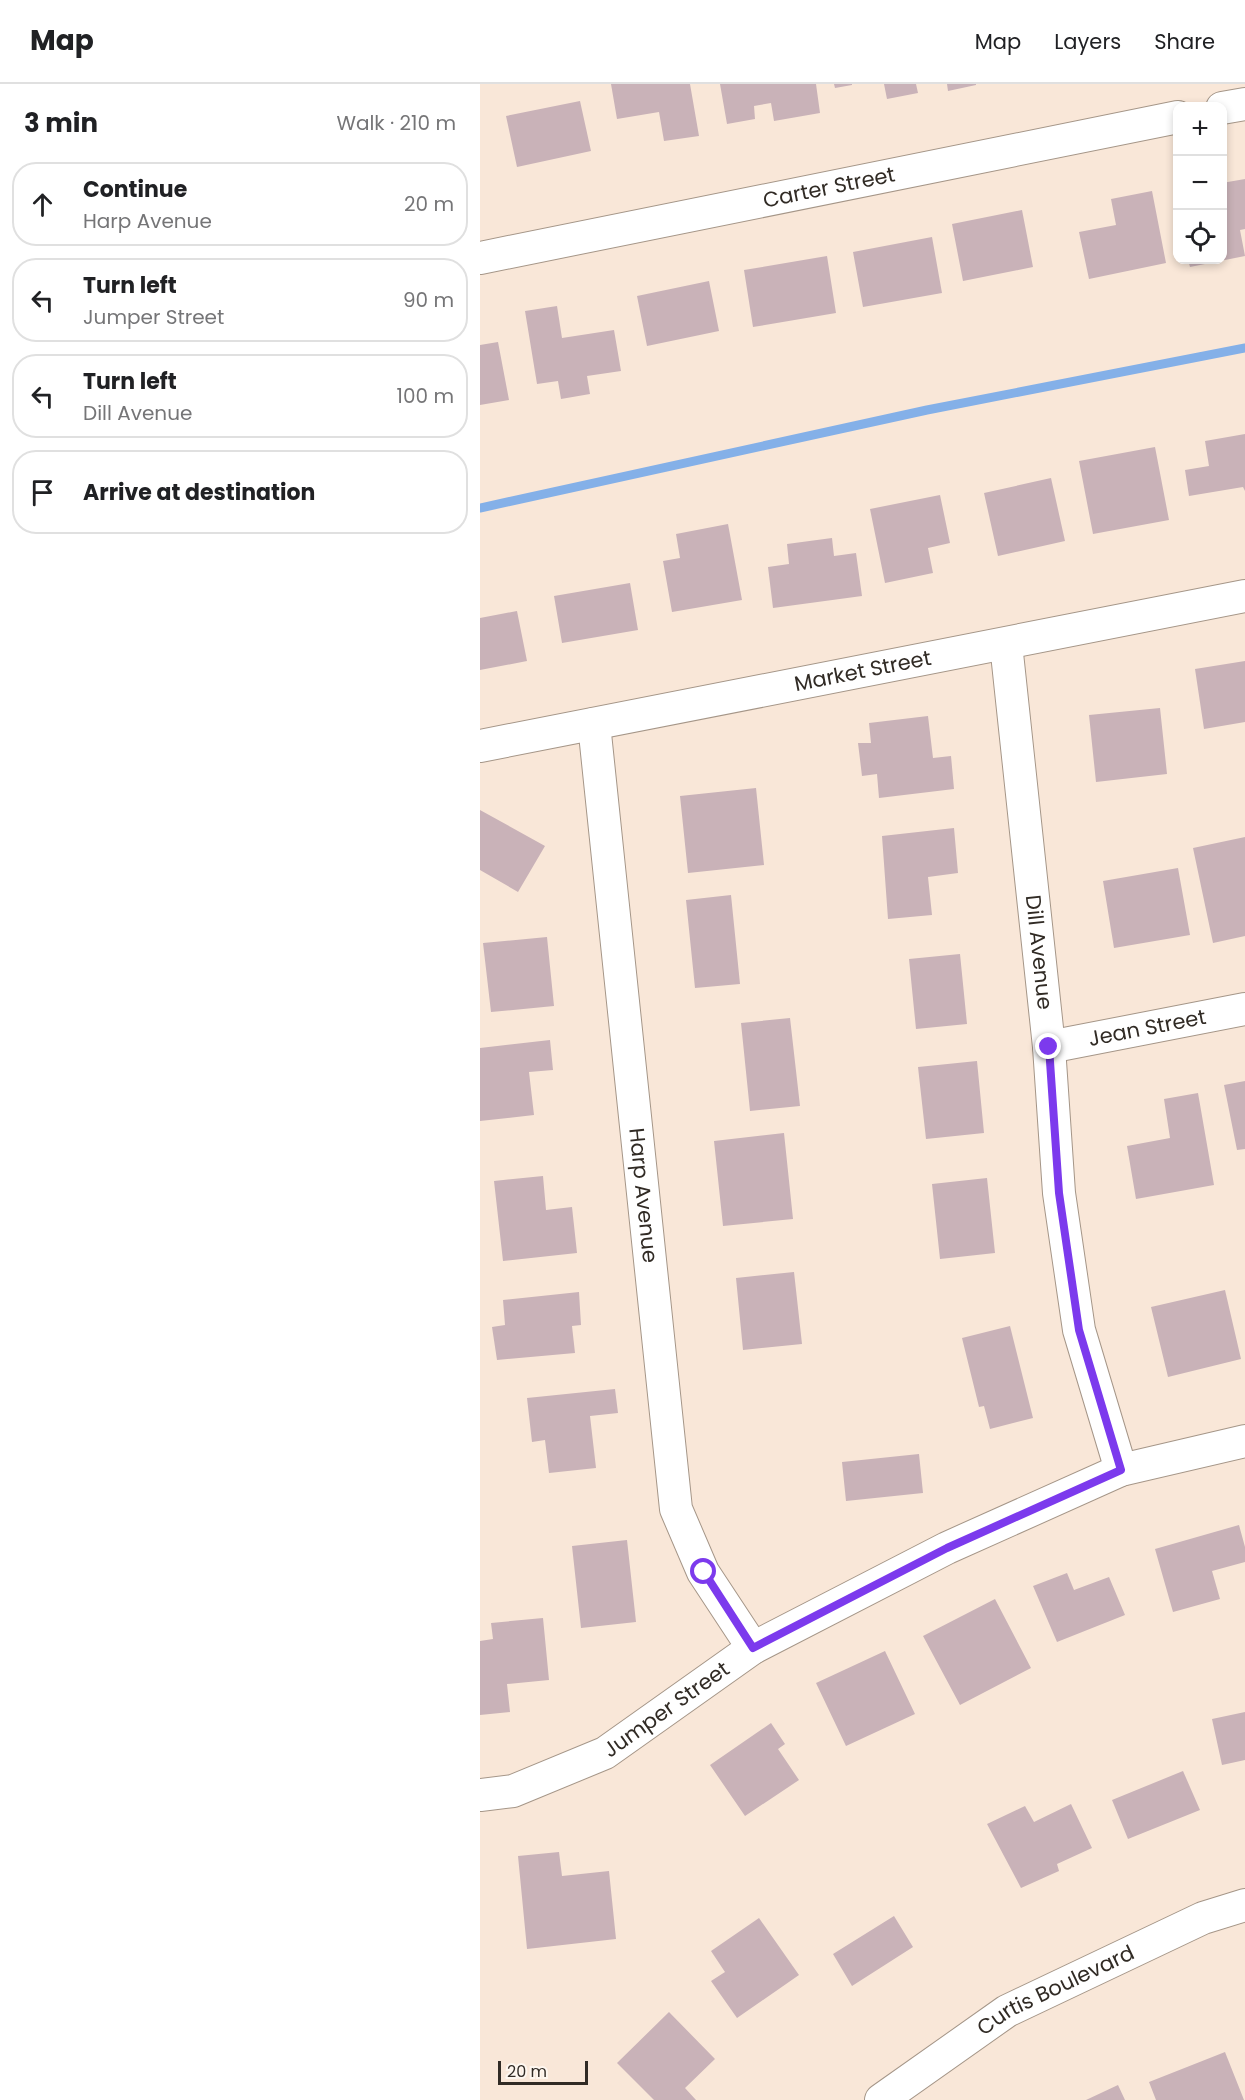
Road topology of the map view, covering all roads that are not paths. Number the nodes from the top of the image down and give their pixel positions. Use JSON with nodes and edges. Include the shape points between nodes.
{"nodes":[{"id":1,"x":1245,"y":104,"type":"edge"},
{"id":2,"x":1227,"y":107,"type":"edge"},
{"id":3,"x":1173,"y":118,"type":"edge"},
{"id":4,"x":480,"y":258,"type":"edge"},
{"id":5,"x":1245,"y":596,"type":"edge"},
{"id":6,"x":1006,"y":644,"type":"junction"},
{"id":7,"x":594,"y":724,"type":"junction"},
{"id":8,"x":480,"y":746,"type":"edge"},
{"id":9,"x":1245,"y":1009,"type":"edge"},
{"id":10,"x":1049,"y":1047,"type":"junction"},
{"id":11,"x":1245,"y":1441,"type":"edge"},
{"id":12,"x":1121,"y":1470,"type":"junction"},
{"id":13,"x":753,"y":1648,"type":"junction"},
{"id":14,"x":480,"y":1795,"type":"edge"},
{"id":15,"x":1245,"y":1905,"type":"edge"},
{"id":16,"x":881,"y":2100,"type":"edge"}],
"edges":[{"from":1,"to":2,"type":"street"},
{"from":3,"to":4,"type":"street","name":"Carter Street"},
{"from":5,"to":6,"type":"street","name":"Market Street"},
{"from":6,"to":7,"type":"street","name":"Market Street"},
{"from":6,"to":10,"type":"street","name":"Dill Avenue"},
{"from":7,"to":8,"type":"street","name":"Market Street"},
{"from":7,"to":13,"type":"street","name":"Harp Avenue","via":[[676,1509],[704,1572]]},
{"from":9,"to":10,"type":"street","name":"Jean Street"},
{"from":10,"to":12,"type":"street","name":"Dill Avenue","via":[[1059,1193],[1079,1330]]},
{"from":11,"to":12,"type":"street","name":"Jumper Street"},
{"from":12,"to":13,"type":"street","name":"Jumper Street","via":[[947,1548]]},
{"from":13,"to":14,"type":"street","name":"Jumper Street","via":[[604,1753],[513,1791]]},
{"from":15,"to":16,"type":"street","name":"Curtis Boulevard","via":[[1203,1918],[1008,2011]]}]}
